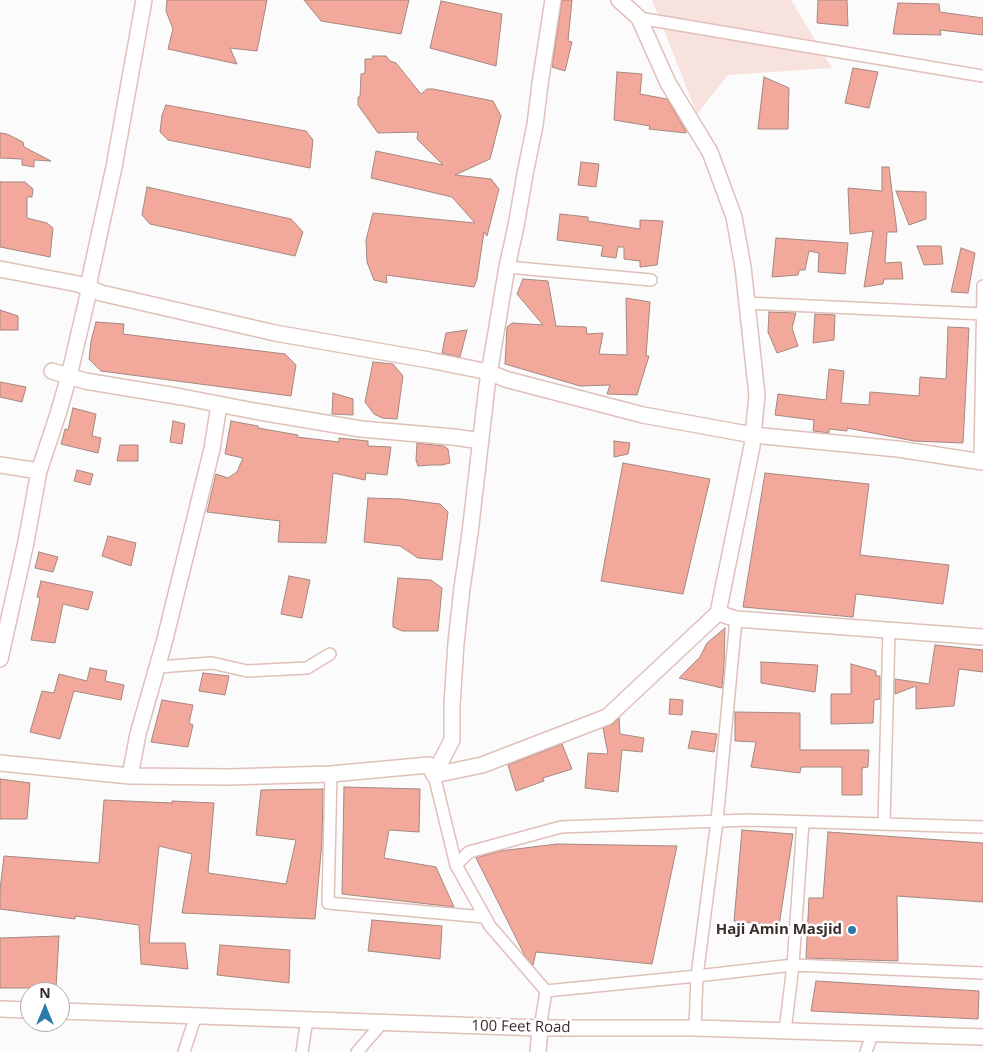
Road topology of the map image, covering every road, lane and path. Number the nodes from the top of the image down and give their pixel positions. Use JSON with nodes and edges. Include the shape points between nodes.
{"nodes":[{"id":1,"x":144,"y":0,"type":"edge"},
{"id":2,"x":553,"y":0,"type":"edge"},
{"id":3,"x":619,"y":0,"type":"edge"},
{"id":4,"x":639,"y":18,"type":"junction"},
{"id":5,"x":983,"y":76,"type":"edge"},
{"id":6,"x":507,"y":268,"type":"junction"},
{"id":7,"x":0,"y":269,"type":"edge"},
{"id":8,"x":651,"y":280,"type":"dead end"},
{"id":9,"x":983,"y":286,"type":"edge"},
{"id":10,"x":89,"y":289,"type":"junction"},
{"id":11,"x":746,"y":303,"type":"junction"},
{"id":12,"x":983,"y":314,"type":"edge"},
{"id":13,"x":52,"y":371,"type":"dead end"},
{"id":14,"x":489,"y":372,"type":"junction"},
{"id":15,"x":69,"y":376,"type":"junction"},
{"id":16,"x":219,"y":405,"type":"junction"},
{"id":17,"x":753,"y":435,"type":"junction"},
{"id":18,"x":480,"y":441,"type":"junction"},
{"id":19,"x":982,"y":462,"type":"edge"},
{"id":20,"x":0,"y":465,"type":"edge"},
{"id":21,"x":39,"y":471,"type":"junction"},
{"id":22,"x":718,"y":613,"type":"junction"},
{"id":23,"x":736,"y":619,"type":"junction"},
{"id":24,"x":889,"y":630,"type":"junction"},
{"id":25,"x":983,"y":637,"type":"edge"},
{"id":26,"x":330,"y":654,"type":"dead end"},
{"id":27,"x":0,"y":659,"type":"edge"},
{"id":28,"x":158,"y":667,"type":"junction"},
{"id":29,"x":0,"y":763,"type":"edge"},
{"id":30,"x":331,"y":774,"type":"junction"},
{"id":31,"x":434,"y":775,"type":"junction"},
{"id":32,"x":130,"y":776,"type":"junction"},
{"id":33,"x":717,"y":822,"type":"junction"},
{"id":34,"x":803,"y":822,"type":"junction"},
{"id":35,"x":884,"y":824,"type":"junction"},
{"id":36,"x":983,"y":827,"type":"edge"},
{"id":37,"x":456,"y":865,"type":"junction"},
{"id":38,"x":484,"y":917,"type":"junction"},
{"id":39,"x":793,"y":966,"type":"junction"},
{"id":40,"x":983,"y":973,"type":"edge"},
{"id":41,"x":697,"y":976,"type":"junction"},
{"id":42,"x":546,"y":991,"type":"junction"},
{"id":43,"x":0,"y":1009,"type":"edge"},
{"id":44,"x":20,"y":1010,"type":"edge"},
{"id":45,"x":70,"y":1011,"type":"edge"},
{"id":46,"x":196,"y":1016,"type":"junction"},
{"id":47,"x":307,"y":1020,"type":"junction"},
{"id":48,"x":383,"y":1022,"type":"junction"},
{"id":49,"x":540,"y":1028,"type":"junction"},
{"id":50,"x":695,"y":1028,"type":"junction"},
{"id":51,"x":785,"y":1031,"type":"junction"},
{"id":52,"x":872,"y":1034,"type":"junction"},
{"id":53,"x":983,"y":1037,"type":"edge"},
{"id":54,"x":184,"y":1052,"type":"edge"},
{"id":55,"x":302,"y":1052,"type":"edge"},
{"id":56,"x":358,"y":1052,"type":"edge"},
{"id":57,"x":538,"y":1052,"type":"edge"},
{"id":58,"x":866,"y":1052,"type":"edge"}],
"edges":[{"from":1,"to":10,"type":"main road"},
{"from":2,"to":6,"type":"main road","via":[[535,125]]},
{"from":3,"to":4,"type":"main road"},
{"from":4,"to":5,"type":"street"},
{"from":4,"to":11,"type":"main road","via":[[668,83],[710,152],[734,217]]},
{"from":6,"to":8,"type":"street"},
{"from":6,"to":14,"type":"main road"},
{"from":7,"to":10,"type":"main road"},
{"from":9,"to":12,"type":"street"},
{"from":10,"to":14,"type":"main road","via":[[275,333]]},
{"from":10,"to":15,"type":"main road"},
{"from":11,"to":12,"type":"street"},
{"from":11,"to":17,"type":"main road","via":[[757,395]]},
{"from":12,"to":19,"type":"street"},
{"from":13,"to":15,"type":"main road"},
{"from":14,"to":17,"type":"main road","via":[[504,379],[643,415]]},
{"from":14,"to":18,"type":"main road"},
{"from":15,"to":16,"type":"main road"},
{"from":15,"to":21,"type":"main road"},
{"from":16,"to":18,"type":"main road","via":[[361,429]]},
{"from":16,"to":28,"type":"main road","via":[[212,449]]},
{"from":17,"to":19,"type":"main road","via":[[898,448]]},
{"from":17,"to":22,"type":"main road"},
{"from":18,"to":31,"type":"main road","via":[[456,643],[452,740]]},
{"from":20,"to":21,"type":"main road"},
{"from":21,"to":27,"type":"main road"},
{"from":22,"to":23,"type":"main road"},
{"from":22,"to":31,"type":"main road","via":[[607,716],[482,765]]},
{"from":23,"to":24,"type":"main road"},
{"from":23,"to":33,"type":"street"},
{"from":24,"to":25,"type":"main road"},
{"from":24,"to":35,"type":"street"},
{"from":26,"to":28,"type":"street","via":[[307,668],[247,671],[212,663]]},
{"from":28,"to":32,"type":"main road","via":[[138,734]]},
{"from":29,"to":32,"type":"main road"},
{"from":30,"to":31,"type":"main road","via":[[429,765]]},
{"from":30,"to":32,"type":"main road"},
{"from":30,"to":38,"type":"street","via":[[328,902]]},
{"from":31,"to":37,"type":"street"},
{"from":33,"to":34,"type":"street"},
{"from":33,"to":37,"type":"street","via":[[561,827],[469,852]]},
{"from":33,"to":41,"type":"street"},
{"from":34,"to":35,"type":"street"},
{"from":34,"to":39,"type":"street"},
{"from":35,"to":36,"type":"street"},
{"from":37,"to":38,"type":"street"},
{"from":38,"to":42,"type":"street"},
{"from":39,"to":40,"type":"street"},
{"from":39,"to":41,"type":"street"},
{"from":39,"to":51,"type":"street"},
{"from":41,"to":42,"type":"street"},
{"from":41,"to":50,"type":"street"},
{"from":42,"to":49,"type":"street"},
{"from":43,"to":44,"type":"main road"},
{"from":45,"to":46,"type":"main road","name":"100 Feet Road"},
{"from":46,"to":47,"type":"main road","name":"100 Feet Road"},
{"from":46,"to":54,"type":"street"},
{"from":47,"to":48,"type":"main road","name":"100 Feet Road"},
{"from":47,"to":55,"type":"street"},
{"from":48,"to":49,"type":"main road","name":"100 Feet Road"},
{"from":48,"to":56,"type":"street"},
{"from":49,"to":50,"type":"main road","name":"100 Feet Road"},
{"from":49,"to":57,"type":"main road"},
{"from":50,"to":51,"type":"main road","name":"100 Feet Road"},
{"from":51,"to":52,"type":"main road","name":"100 Feet Road"},
{"from":52,"to":53,"type":"main road","name":"100 Feet Road"},
{"from":52,"to":58,"type":"street"}]}
